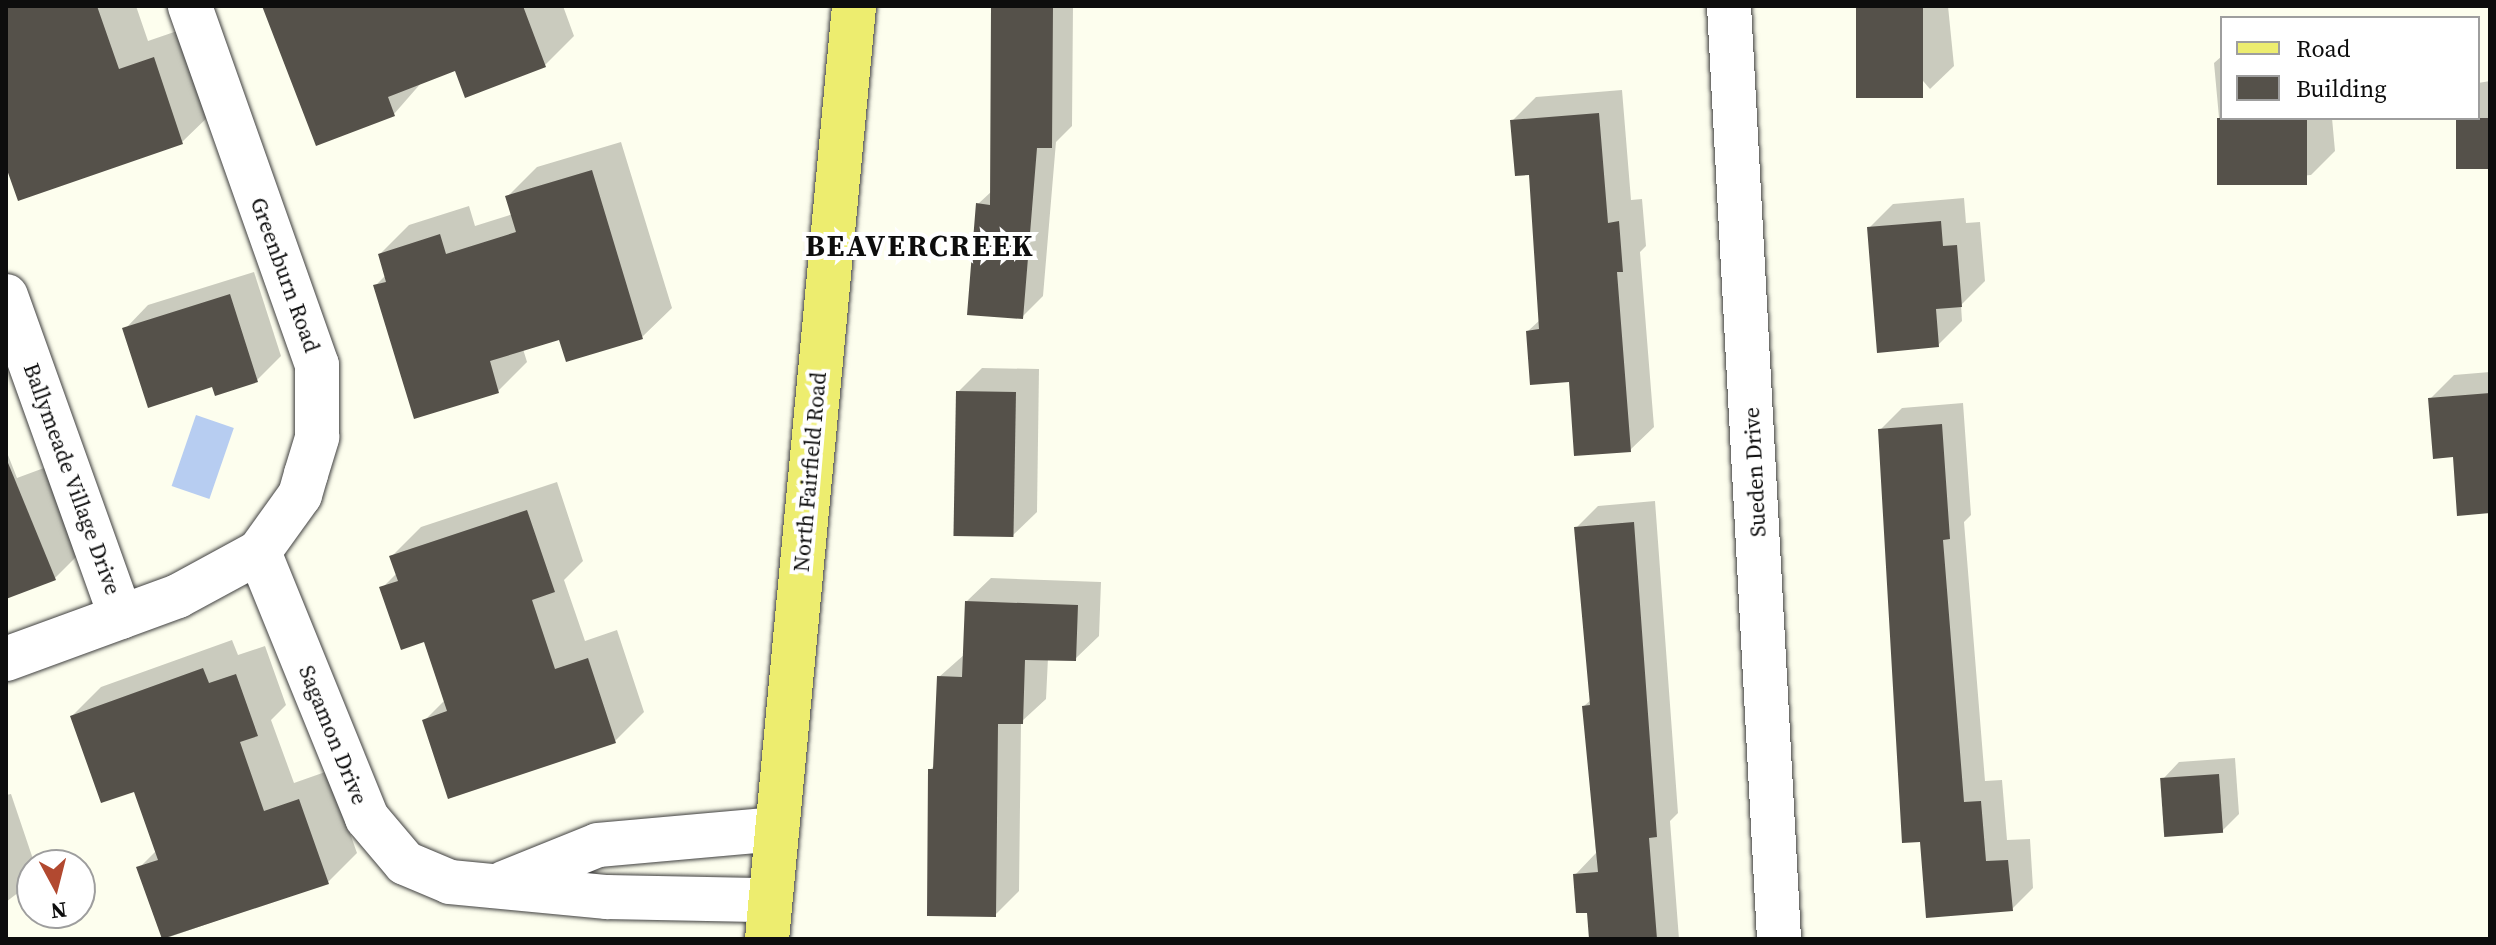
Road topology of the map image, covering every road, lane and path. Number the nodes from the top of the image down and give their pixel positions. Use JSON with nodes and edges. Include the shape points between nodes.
{"nodes":[{"id":1,"x":190,"y":6,"type":"edge"},
{"id":2,"x":854,"y":6,"type":"edge"},
{"id":3,"x":1729,"y":6,"type":"edge"},
{"id":4,"x":6,"y":296,"type":"edge"},
{"id":5,"x":259,"y":552,"type":"junction"},
{"id":6,"x":121,"y":617,"type":"junction"},
{"id":7,"x":6,"y":659,"type":"edge"},
{"id":8,"x":777,"y":829,"type":"junction"},
{"id":9,"x":498,"y":885,"type":"junction"},
{"id":10,"x":769,"y":919,"type":"edge"},
{"id":11,"x":1779,"y":939,"type":"edge"}],
"edges":[{"from":1,"to":5,"type":"street","name":"Greenburn Road","via":[[317,365],[317,437],[300,495]]},
{"from":2,"to":8,"type":"main road","name":"North Fairfield Road"},
{"from":3,"to":11,"type":"street","name":"Sueden Drive"},
{"from":4,"to":6,"type":"street","name":"Ballymeade Village Drive"},
{"from":5,"to":6,"type":"street","name":"Greenburn Road","via":[[178,596]]},
{"from":5,"to":9,"type":"street","name":"Sagamon Drive","via":[[367,818],[405,863],[450,882]]},
{"from":6,"to":7,"type":"street","name":"Greenburn Road"},
{"from":8,"to":9,"type":"street","name":"Sagamon Drive","via":[[598,845]]},
{"from":8,"to":10,"type":"main road","name":"North Fairfield Road"},
{"from":9,"to":10,"type":"street"}]}
